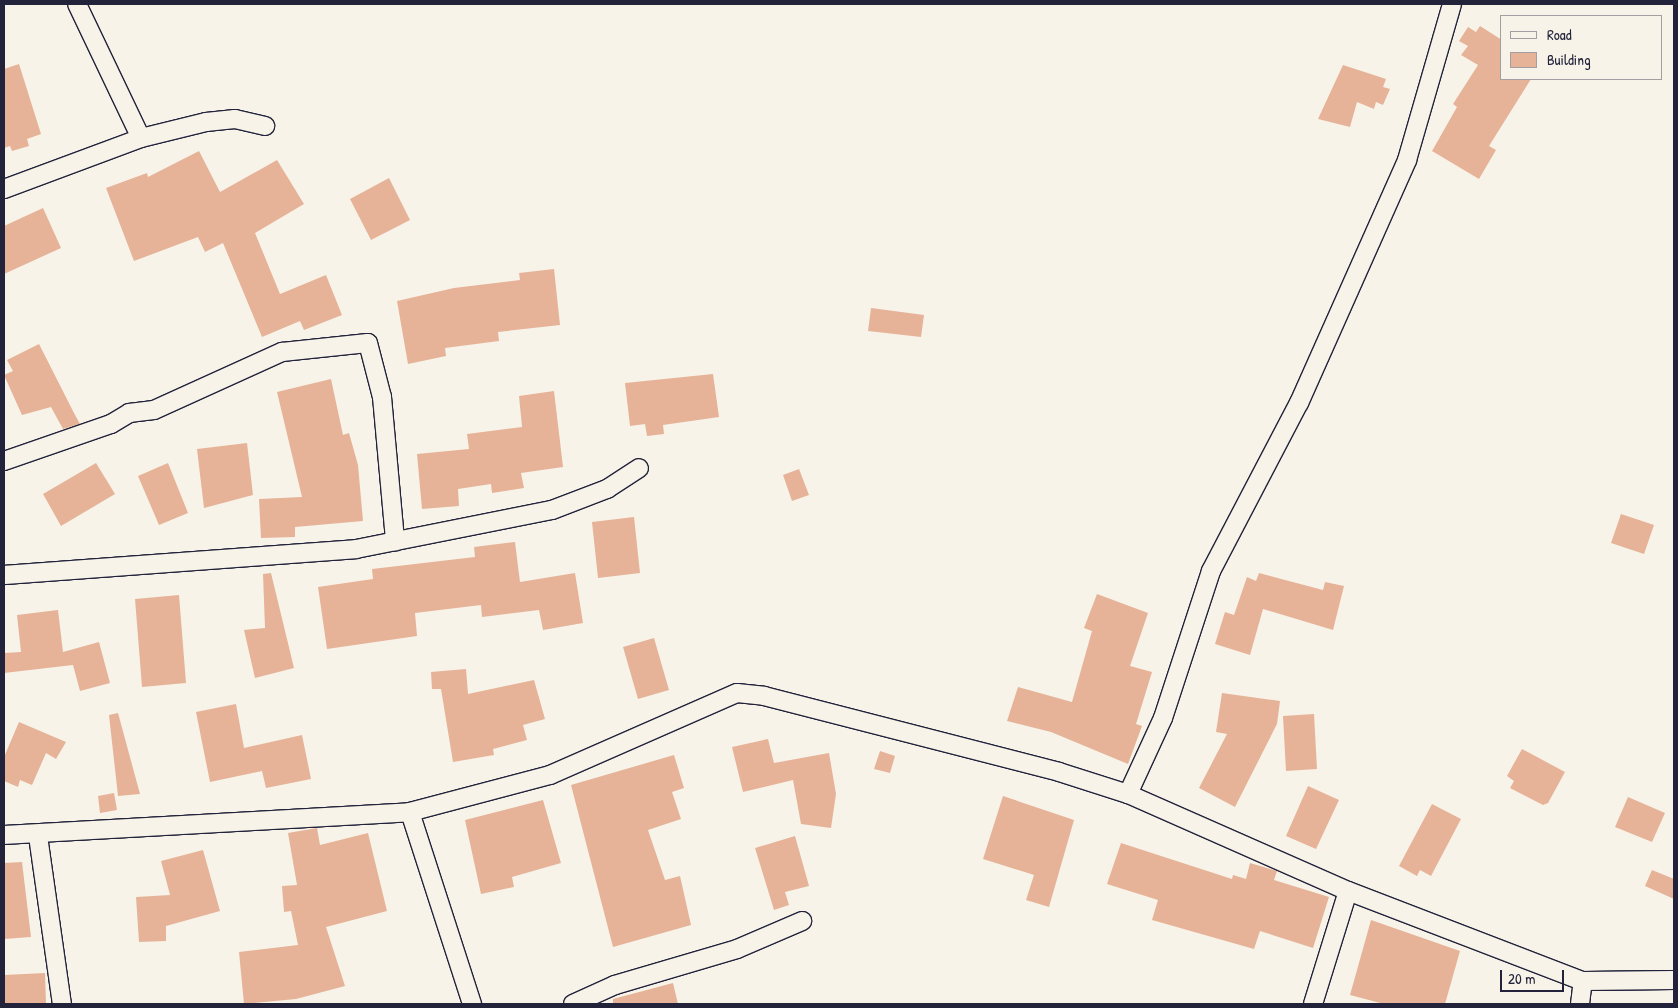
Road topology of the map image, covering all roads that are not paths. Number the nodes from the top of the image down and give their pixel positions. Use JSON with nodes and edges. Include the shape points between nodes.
{"nodes":[{"id":1,"x":77,"y":4,"type":"edge"},
{"id":2,"x":1452,"y":4,"type":"edge"},
{"id":3,"x":265,"y":126,"type":"dead end"},
{"id":4,"x":141,"y":138,"type":"junction"},
{"id":5,"x":4,"y":189,"type":"edge"},
{"id":6,"x":4,"y":461,"type":"edge"},
{"id":7,"x":639,"y":468,"type":"dead end"},
{"id":8,"x":395,"y":541,"type":"junction"},
{"id":9,"x":4,"y":575,"type":"edge"},
{"id":10,"x":1128,"y":794,"type":"junction"},
{"id":11,"x":410,"y":812,"type":"junction"},
{"id":12,"x":4,"y":836,"type":"edge"},
{"id":13,"x":38,"y":836,"type":"junction"},
{"id":14,"x":1348,"y":891,"type":"junction"},
{"id":15,"x":802,"y":921,"type":"dead end"},
{"id":16,"x":1674,"y":980,"type":"edge"},
{"id":17,"x":1583,"y":981,"type":"junction"},
{"id":18,"x":62,"y":1004,"type":"edge"},
{"id":19,"x":472,"y":1004,"type":"edge"},
{"id":20,"x":573,"y":1004,"type":"edge"},
{"id":21,"x":1313,"y":1004,"type":"edge"},
{"id":22,"x":1580,"y":1004,"type":"edge"}],
"edges":[{"from":1,"to":4,"type":"street"},
{"from":2,"to":10,"type":"street","via":[[1407,160],[1300,403],[1211,571],[1163,718]]},
{"from":3,"to":4,"type":"street","via":[[234,120],[206,122]]},
{"from":4,"to":5,"type":"street"},
{"from":6,"to":8,"type":"street","via":[[111,424],[129,413],[154,410],[282,352],[368,343],[382,397]]},
{"from":7,"to":8,"type":"street","via":[[607,489],[552,510]]},
{"from":8,"to":9,"type":"street","via":[[356,549]]},
{"from":10,"to":11,"type":"street","via":[[1060,772],[764,696],[737,693],[550,775]]},
{"from":10,"to":14,"type":"street"},
{"from":11,"to":13,"type":"street"},
{"from":11,"to":19,"type":"street"},
{"from":12,"to":13,"type":"street"},
{"from":13,"to":18,"type":"street"},
{"from":14,"to":17,"type":"street"},
{"from":14,"to":21,"type":"street"},
{"from":15,"to":20,"type":"street","via":[[737,949],[616,985]]},
{"from":16,"to":17,"type":"street"},
{"from":17,"to":22,"type":"street"}]}
